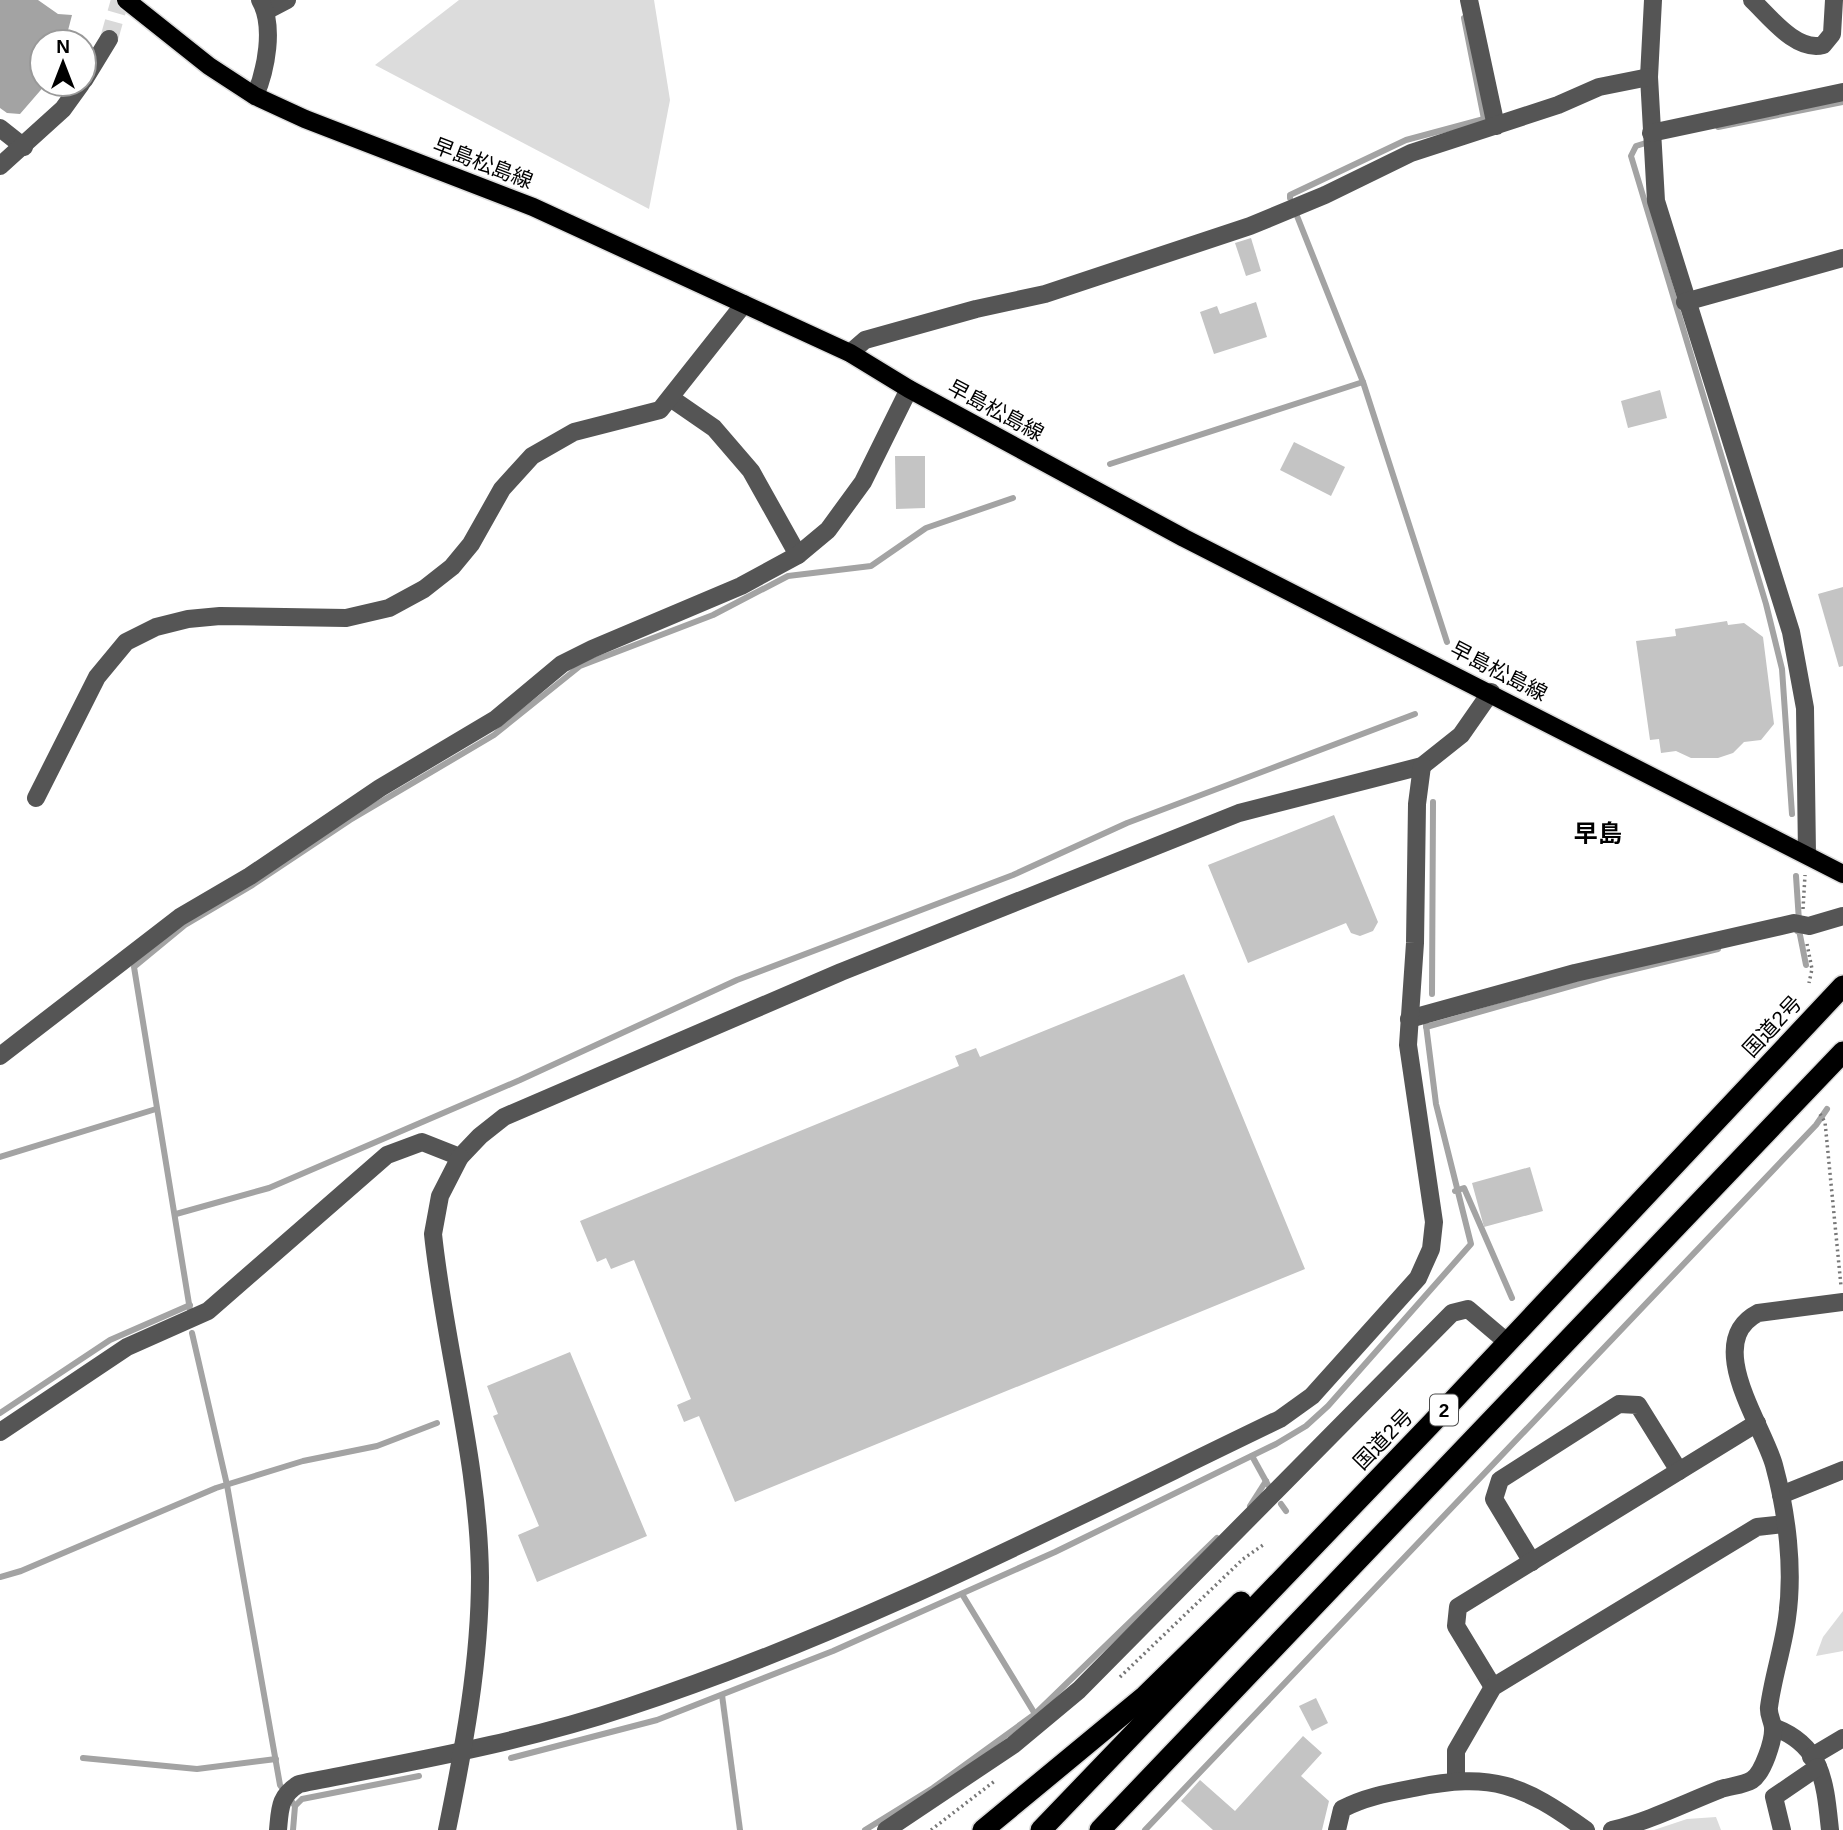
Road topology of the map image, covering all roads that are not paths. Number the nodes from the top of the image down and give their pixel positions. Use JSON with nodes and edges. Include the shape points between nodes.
{"nodes":[{"id":1,"x":126,"y":0,"type":"edge"},
{"id":2,"x":287,"y":0,"type":"edge"},
{"id":3,"x":1469,"y":0,"type":"edge"},
{"id":4,"x":1653,"y":0,"type":"edge"},
{"id":5,"x":1752,"y":0,"type":"edge"},
{"id":6,"x":1833,"y":0,"type":"edge"},
{"id":7,"x":263,"y":6,"type":"edge"},
{"id":8,"x":109,"y":39,"type":"tunnel mouth"},
{"id":9,"x":98,"y":57,"type":"edge"},
{"id":10,"x":1649,"y":76,"type":"junction"},
{"id":11,"x":1843,"y":92,"type":"edge"},
{"id":12,"x":255,"y":96,"type":"junction"},
{"id":13,"x":71,"y":98,"type":"edge"},
{"id":14,"x":1496,"y":125,"type":"junction"},
{"id":15,"x":0,"y":128,"type":"edge"},
{"id":16,"x":1651,"y":138,"type":"junction"},
{"id":17,"x":24,"y":147,"type":"junction"},
{"id":18,"x":0,"y":166,"type":"edge"},
{"id":19,"x":1843,"y":258,"type":"edge"},
{"id":20,"x":1685,"y":302,"type":"junction"},
{"id":21,"x":744,"y":304,"type":"junction"},
{"id":22,"x":850,"y":354,"type":"junction"},
{"id":23,"x":909,"y":389,"type":"junction"},
{"id":24,"x":672,"y":399,"type":"junction"},
{"id":25,"x":798,"y":555,"type":"junction"},
{"id":26,"x":1491,"y":692,"type":"junction"},
{"id":27,"x":1422,"y":766,"type":"junction"},
{"id":28,"x":36,"y":798,"type":"dead end"},
{"id":29,"x":1807,"y":854,"type":"junction"},
{"id":30,"x":1843,"y":874,"type":"edge"},
{"id":31,"x":1843,"y":916,"type":"edge"},
{"id":32,"x":1843,"y":986,"type":"edge"},
{"id":33,"x":1409,"y":1019,"type":"junction"},
{"id":34,"x":1843,"y":1052,"type":"edge"},
{"id":35,"x":0,"y":1056,"type":"edge"},
{"id":36,"x":460,"y":1157,"type":"junction"},
{"id":37,"x":1843,"y":1303,"type":"edge"},
{"id":38,"x":1507,"y":1342,"type":"junction"},
{"id":39,"x":1757,"y":1423,"type":"junction"},
{"id":40,"x":1430,"y":1426,"type":"junction"},
{"id":41,"x":0,"y":1432,"type":"edge"},
{"id":42,"x":1843,"y":1470,"type":"edge"},
{"id":43,"x":1679,"y":1471,"type":"junction"},
{"id":44,"x":1781,"y":1495,"type":"junction"},
{"id":45,"x":1784,"y":1524,"type":"junction"},
{"id":46,"x":1532,"y":1562,"type":"junction"},
{"id":47,"x":1493,"y":1688,"type":"junction"},
{"id":48,"x":1773,"y":1727,"type":"junction"},
{"id":49,"x":1843,"y":1738,"type":"edge"},
{"id":50,"x":463,"y":1752,"type":"junction"},
{"id":51,"x":1814,"y":1762,"type":"junction"},
{"id":52,"x":1456,"y":1779,"type":"junction"},
{"id":53,"x":278,"y":1830,"type":"edge"},
{"id":54,"x":447,"y":1830,"type":"edge"},
{"id":55,"x":886,"y":1830,"type":"edge"},
{"id":56,"x":983,"y":1830,"type":"edge"},
{"id":57,"x":1041,"y":1830,"type":"edge"},
{"id":58,"x":1100,"y":1830,"type":"edge"},
{"id":59,"x":1337,"y":1830,"type":"edge"},
{"id":60,"x":1586,"y":1830,"type":"edge"},
{"id":61,"x":1612,"y":1830,"type":"edge"},
{"id":62,"x":1782,"y":1830,"type":"edge"},
{"id":63,"x":1830,"y":1830,"type":"edge"}],
"edges":[{"from":1,"to":12,"type":"main road","name":"早島松島線"},
{"from":2,"to":7,"type":"street"},
{"from":3,"to":14,"type":"street"},
{"from":4,"to":10,"type":"street"},
{"from":5,"to":6,"type":"street","via":[[1790,35],[1815,47],[1832,34]]},
{"from":7,"to":12,"type":"street","via":[[264,73]]},
{"from":8,"to":9,"type":"street"},
{"from":10,"to":14,"type":"street","via":[[1599,87]]},
{"from":10,"to":16,"type":"street"},
{"from":11,"to":16,"type":"street"},
{"from":12,"to":21,"type":"main road","name":"早島松島線","via":[[533,207]]},
{"from":13,"to":17,"type":"street"},
{"from":14,"to":22,"type":"street","via":[[1411,153],[1251,226],[1045,294],[865,340]]},
{"from":15,"to":17,"type":"street"},
{"from":16,"to":20,"type":"street","via":[[1656,201]]},
{"from":17,"to":18,"type":"street"},
{"from":19,"to":20,"type":"street"},
{"from":20,"to":29,"type":"street","via":[[1791,632],[1805,708]]},
{"from":21,"to":22,"type":"main road","name":"早島松島線"},
{"from":21,"to":24,"type":"street"},
{"from":22,"to":23,"type":"main road","name":"早島松島線"},
{"from":23,"to":25,"type":"street","via":[[863,482],[828,530]]},
{"from":23,"to":26,"type":"main road","name":"早島松島線","via":[[1184,538]]},
{"from":24,"to":25,"type":"street","via":[[714,428],[751,471]]},
{"from":24,"to":28,"type":"street","via":[[660,410],[574,432],[532,456],[502,489],[471,544],[452,567],[425,589],[389,608],[346,618],[188,619],[156,627],[126,642],[97,677]]},
{"from":25,"to":35,"type":"street","via":[[741,586],[562,664],[496,719],[180,917]]},
{"from":26,"to":27,"type":"street","via":[[1461,735]]},
{"from":26,"to":29,"type":"main road","name":"早島松島線"},
{"from":27,"to":33,"type":"street"},
{"from":27,"to":36,"type":"street","via":[[1240,813],[841,972],[504,1117]]},
{"from":29,"to":30,"type":"main road","name":"早島松島線"},
{"from":31,"to":33,"type":"street","via":[[1575,973]]},
{"from":32,"to":38,"type":"highway","name":"国道2号","number":"2"},
{"from":33,"to":50,"type":"street","via":[[1408,1045],[1434,1222],[1431,1249],[1418,1278],[1312,1396],[1280,1419],[963,1572],[722,1675],[626,1708]]},
{"from":34,"to":58,"type":"highway","number":"2"},
{"from":36,"to":41,"type":"street","via":[[422,1142],[387,1155],[208,1311],[127,1347]]},
{"from":36,"to":50,"type":"street","via":[[440,1196],[433,1234],[475,1504],[480,1576]]},
{"from":37,"to":39,"type":"street","via":[[1772,1308],[1748,1318],[1739,1328],[1734,1357]]},
{"from":38,"to":40,"type":"highway","name":"国道2号","number":"2"},
{"from":38,"to":55,"type":"street","via":[[1468,1309],[1452,1313],[1079,1690],[1013,1745]]},
{"from":39,"to":43,"type":"street"},
{"from":39,"to":44,"type":"street"},
{"from":40,"to":56,"type":"highway","via":[[1336,1508],[1145,1696]]},
{"from":40,"to":57,"type":"highway","name":"国道2号","number":"2"},
{"from":42,"to":44,"type":"street"},
{"from":43,"to":46,"type":"street"},
{"from":43,"to":46,"type":"street","via":[[1637,1405],[1619,1404],[1500,1480],[1494,1499]]},
{"from":44,"to":45,"type":"street"},
{"from":45,"to":47,"type":"street","via":[[1757,1527]]},
{"from":45,"to":48,"type":"street","via":[[1790,1585],[1769,1710]]},
{"from":46,"to":47,"type":"street","via":[[1458,1607],[1456,1626]]},
{"from":47,"to":52,"type":"street","via":[[1455,1751]]},
{"from":48,"to":51,"type":"street","via":[[1797,1735]]},
{"from":48,"to":61,"type":"street","via":[[1771,1748],[1753,1780]]},
{"from":49,"to":51,"type":"street"},
{"from":50,"to":53,"type":"street","via":[[299,1784],[280,1802]]},
{"from":50,"to":54,"type":"street"},
{"from":51,"to":62,"type":"street","via":[[1774,1797]]},
{"from":51,"to":63,"type":"street","via":[[1824,1777]]},
{"from":52,"to":59,"type":"street","via":[[1365,1797],[1342,1809]]},
{"from":52,"to":60,"type":"street","via":[[1486,1780],[1529,1794]]}]}
